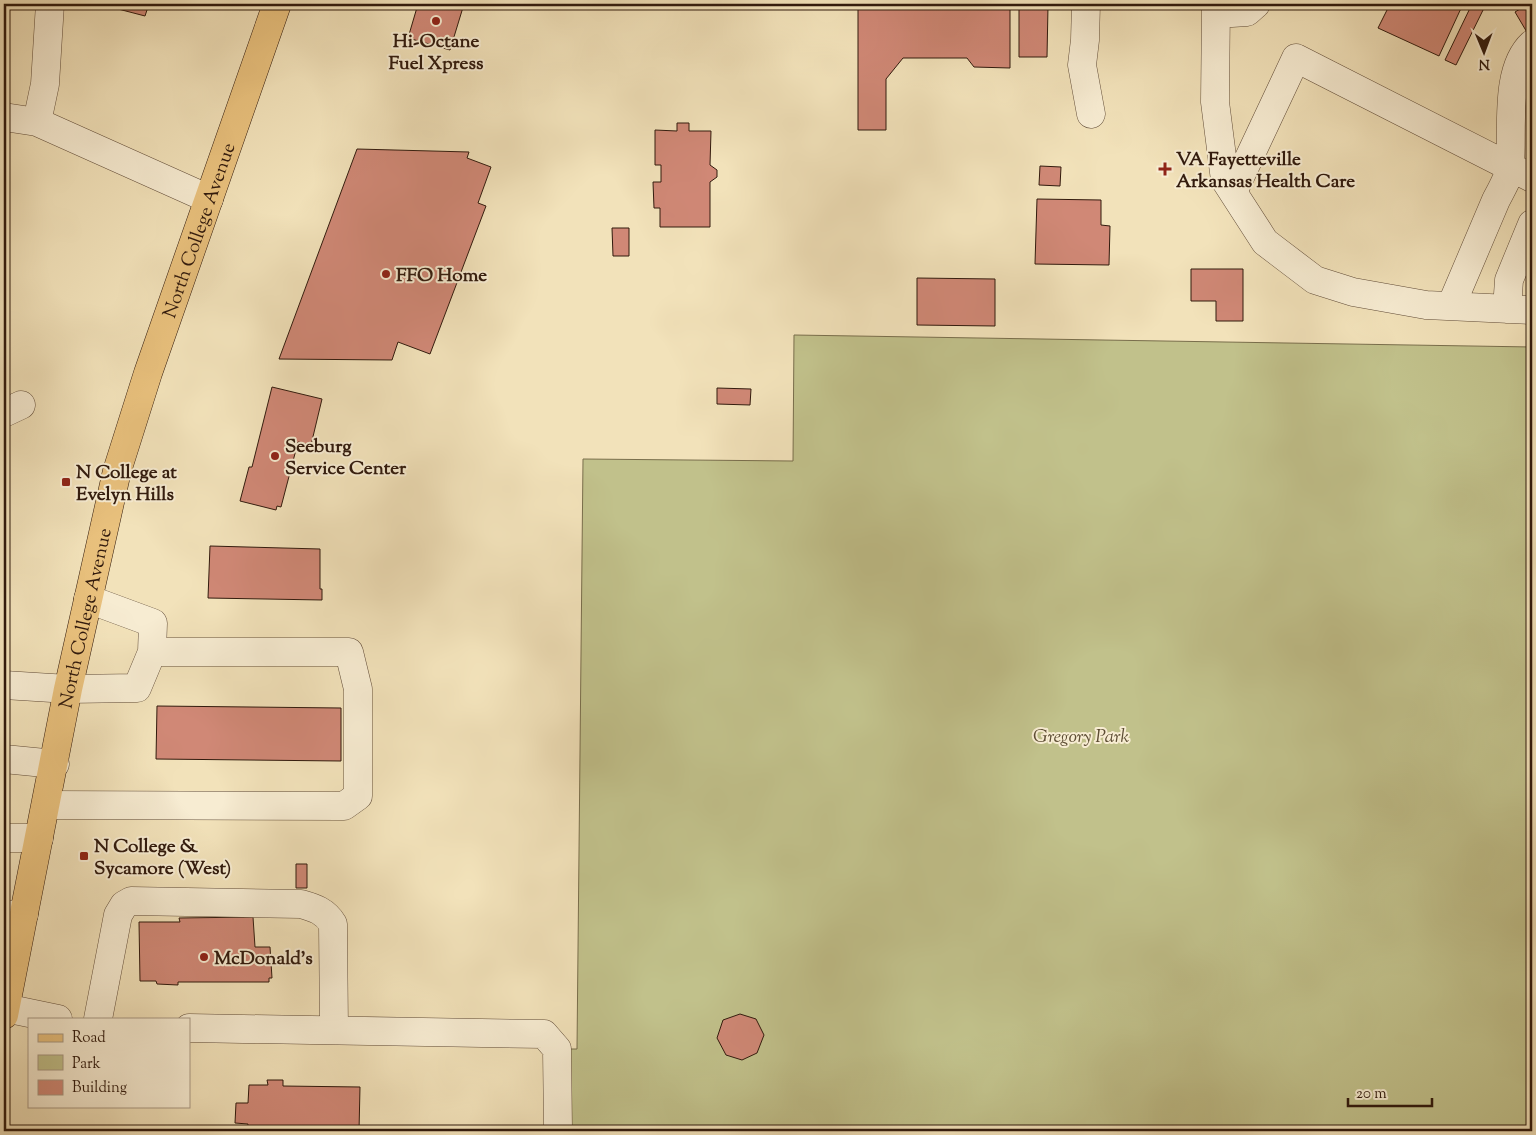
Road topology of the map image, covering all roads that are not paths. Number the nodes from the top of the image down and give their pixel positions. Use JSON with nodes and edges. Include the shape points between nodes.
{"nodes":[{"id":1,"x":50,"y":4,"type":"edge"},
{"id":2,"x":277,"y":4,"type":"edge"},
{"id":3,"x":1086,"y":4,"type":"edge"},
{"id":4,"x":1256,"y":4,"type":"edge"},
{"id":5,"x":1216,"y":9,"type":"edge"},
{"id":6,"x":1532,"y":44,"type":"edge"},
{"id":7,"x":1515,"y":79,"type":"junction"},
{"id":8,"x":1090,"y":114,"type":"dead end"},
{"id":9,"x":1532,"y":114,"type":"edge"},
{"id":10,"x":4,"y":118,"type":"edge"},
{"id":11,"x":37,"y":122,"type":"junction"},
{"id":12,"x":1521,"y":172,"type":"edge"},
{"id":13,"x":1233,"y":192,"type":"junction"},
{"id":14,"x":209,"y":199,"type":"junction"},
{"id":15,"x":1532,"y":224,"type":"edge"},
{"id":16,"x":1451,"y":306,"type":"junction"},
{"id":17,"x":1520,"y":310,"type":"edge"},
{"id":18,"x":88,"y":600,"type":"junction"},
{"id":19,"x":152,"y":652,"type":"junction"},
{"id":20,"x":4,"y":685,"type":"edge"},
{"id":21,"x":68,"y":689,"type":"junction"},
{"id":22,"x":4,"y":759,"type":"edge"},
{"id":23,"x":55,"y":764,"type":"junction"},
{"id":24,"x":46,"y":805,"type":"junction"},
{"id":25,"x":4,"y":838,"type":"edge"},
{"id":26,"x":40,"y":838,"type":"junction"},
{"id":27,"x":14,"y":914,"type":"edge"},
{"id":28,"x":4,"y":1012,"type":"edge"},
{"id":29,"x":50,"y":1018,"type":"edge"},
{"id":30,"x":98,"y":1018,"type":"edge"},
{"id":31,"x":190,"y":1028,"type":"edge"},
{"id":32,"x":334,"y":1030,"type":"junction"},
{"id":33,"x":558,"y":1131,"type":"edge"}],
"edges":[{"from":1,"to":11,"type":"lane","via":[[46,84]]},
{"from":2,"to":14,"type":"main road","name":"North College Avenue"},
{"from":3,"to":8,"type":"lane","via":[[1082,65]]},
{"from":4,"to":5,"type":"lane","via":[[1247,12]]},
{"from":5,"to":13,"type":"lane","via":[[1215,102],[1226,180]]},
{"from":6,"to":7,"type":"lane","via":[[1518,63]]},
{"from":7,"to":9,"type":"lane","via":[[1518,94]]},
{"from":7,"to":12,"type":"lane","via":[[1509,133]]},
{"from":10,"to":11,"type":"lane"},
{"from":11,"to":14,"type":"lane"},
{"from":12,"to":13,"type":"lane","via":[[1296,58]]},
{"from":12,"to":16,"type":"lane"},
{"from":13,"to":16,"type":"lane","via":[[1265,242],[1315,280],[1353,292]]},
{"from":14,"to":18,"type":"main road","name":"North College Avenue","via":[[117,471]]},
{"from":15,"to":17,"type":"lane","via":[[1509,280]]},
{"from":16,"to":17,"type":"lane"},
{"from":18,"to":19,"type":"lane","via":[[152,623]]},
{"from":18,"to":21,"type":"main road","name":"North College Avenue"},
{"from":19,"to":21,"type":"lane","via":[[137,688]]},
{"from":19,"to":24,"type":"lane","via":[[349,652],[358,689],[358,796],[344,806]]},
{"from":20,"to":21,"type":"lane"},
{"from":21,"to":23,"type":"main road","name":"North College Avenue"},
{"from":22,"to":23,"type":"lane"},
{"from":23,"to":24,"type":"main road","name":"North College Avenue"},
{"from":24,"to":26,"type":"main road","name":"North College Avenue"},
{"from":25,"to":26,"type":"lane"},
{"from":26,"to":27,"type":"main road","name":"North College Avenue"},
{"from":27,"to":28,"type":"main road","name":"North College Avenue"},
{"from":28,"to":29,"type":"lane"},
{"from":30,"to":32,"type":"lane","via":[[118,915],[131,901],[301,904],[318,909],[333,924]]},
{"from":31,"to":32,"type":"lane"},
{"from":32,"to":33,"type":"lane","via":[[544,1034],[558,1050]]}]}
